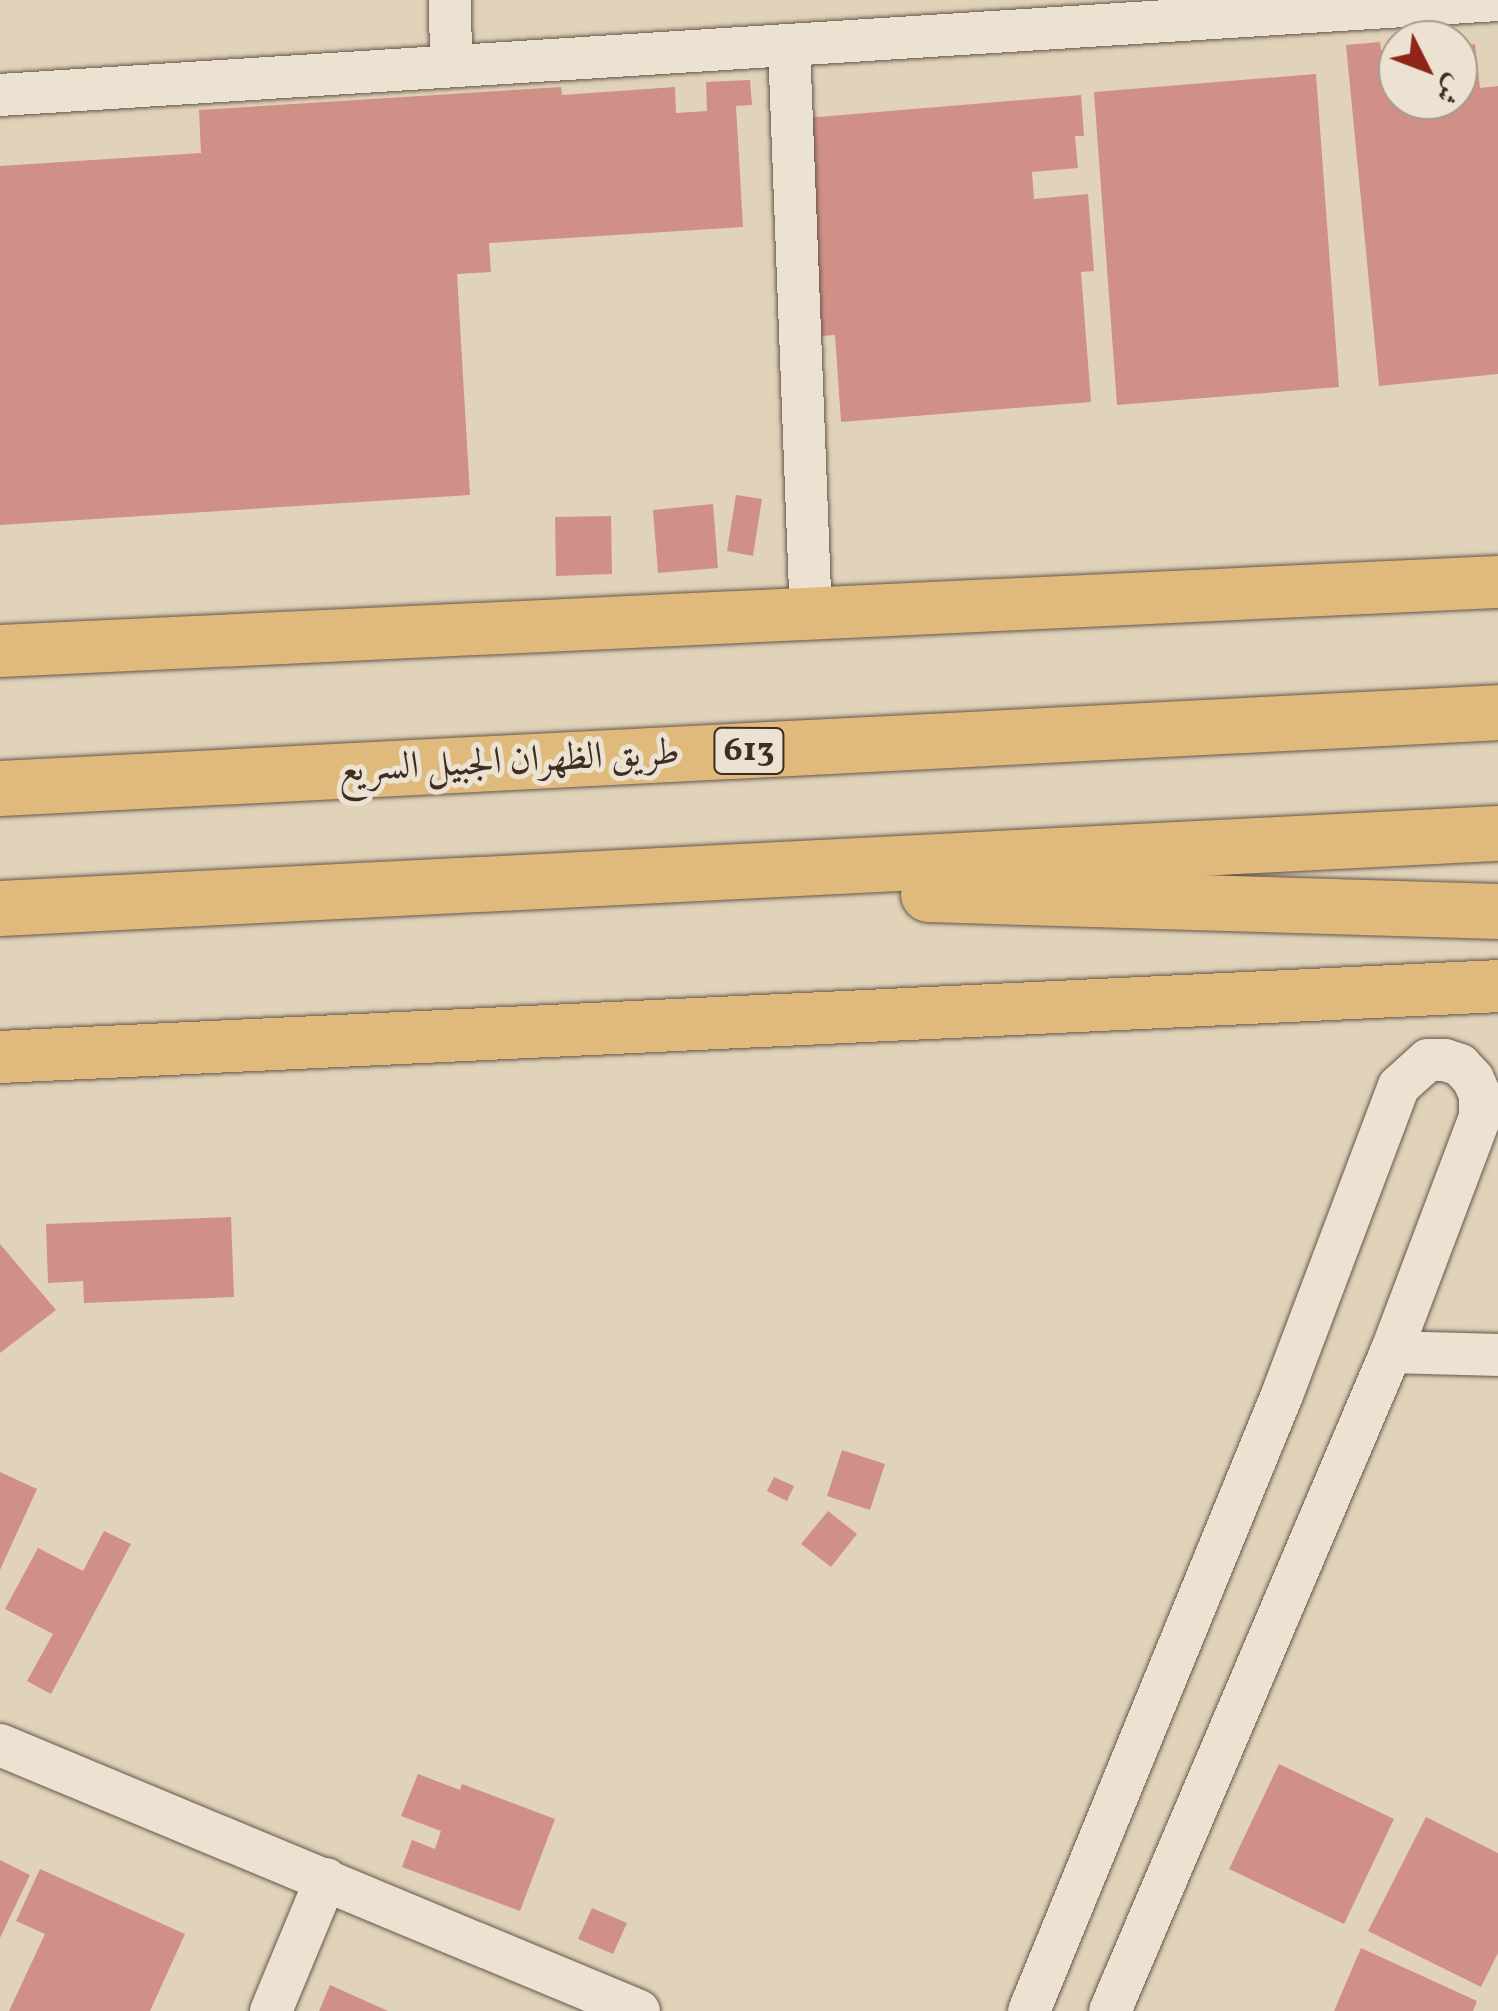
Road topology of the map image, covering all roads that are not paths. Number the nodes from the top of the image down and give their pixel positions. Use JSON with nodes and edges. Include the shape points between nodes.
{"nodes":[{"id":1,"x":450,"y":0,"type":"edge"},
{"id":2,"x":1498,"y":0,"type":"edge"},
{"id":3,"x":887,"y":20,"type":"edge"},
{"id":4,"x":789,"y":45,"type":"junction"},
{"id":5,"x":452,"y":66,"type":"junction"},
{"id":6,"x":0,"y":95,"type":"edge"},
{"id":7,"x":1498,"y":582,"type":"edge"},
{"id":8,"x":811,"y":617,"type":"junction"},
{"id":9,"x":0,"y":652,"type":"edge"},
{"id":10,"x":1498,"y":712,"type":"edge"},
{"id":11,"x":0,"y":788,"type":"edge"},
{"id":12,"x":1498,"y":834,"type":"edge"},
{"id":13,"x":515,"y":882,"type":"junction"},
{"id":14,"x":0,"y":908,"type":"edge"},
{"id":15,"x":1498,"y":911,"type":"edge"},
{"id":16,"x":1498,"y":986,"type":"edge"},
{"id":17,"x":0,"y":1057,"type":"edge"},
{"id":18,"x":1391,"y":1352,"type":"junction"},
{"id":19,"x":1498,"y":1355,"type":"edge"},
{"id":20,"x":0,"y":1746,"type":"edge"},
{"id":21,"x":326,"y":1878,"type":"junction"},
{"id":22,"x":271,"y":2011,"type":"edge"},
{"id":23,"x":639,"y":2011,"type":"edge"},
{"id":24,"x":1028,"y":2011,"type":"edge"},
{"id":25,"x":1110,"y":2011,"type":"edge"}],
"edges":[{"from":1,"to":5,"type":"street"},
{"from":2,"to":3,"type":"street"},
{"from":3,"to":4,"type":"street"},
{"from":4,"to":5,"type":"street"},
{"from":4,"to":8,"type":"street"},
{"from":5,"to":6,"type":"street"},
{"from":7,"to":8,"type":"main road"},
{"from":8,"to":9,"type":"main road"},
{"from":10,"to":11,"type":"highway","name":"طريق الظهران الجبيل السريع","number":"613"},
{"from":12,"to":13,"type":"highway"},
{"from":13,"to":14,"type":"highway"},
{"from":13,"to":15,"type":"highway"},
{"from":16,"to":17,"type":"main road"},
{"from":18,"to":19,"type":"street"},
{"from":18,"to":24,"type":"street","via":[[1480,1117],[1472,1079],[1445,1060],[1428,1060],[1399,1086],[1282,1394]]},
{"from":18,"to":25,"type":"street"},
{"from":20,"to":21,"type":"street"},
{"from":21,"to":22,"type":"street"},
{"from":21,"to":23,"type":"street"}]}
